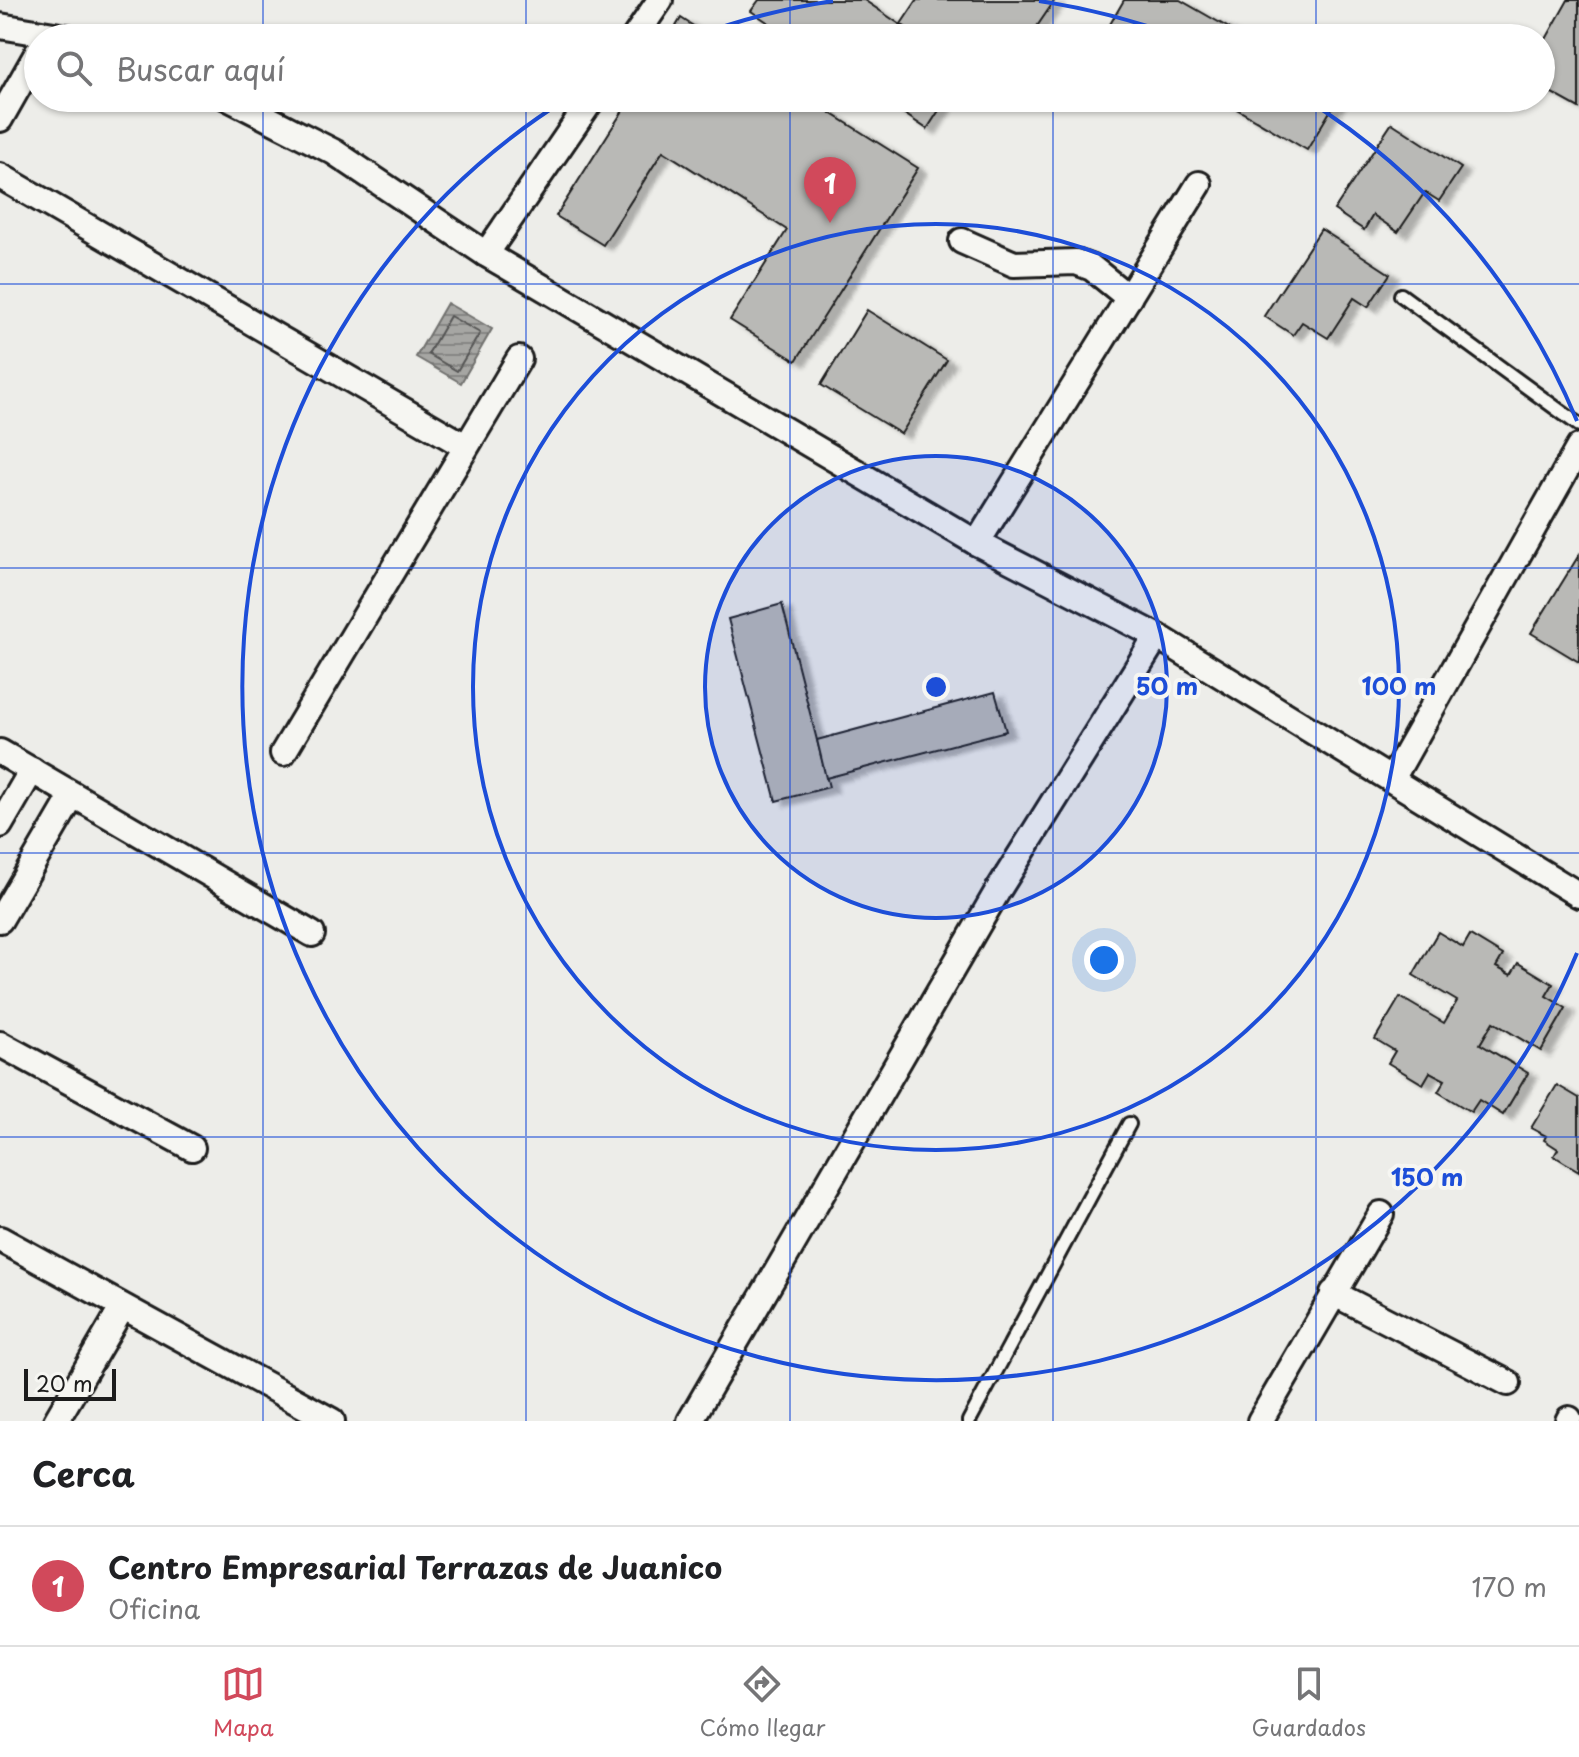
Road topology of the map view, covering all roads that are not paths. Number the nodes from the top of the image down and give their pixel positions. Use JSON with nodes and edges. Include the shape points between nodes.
{"nodes":[{"id":1,"x":655,"y":2,"type":"edge"},
{"id":2,"x":642,"y":24,"type":"edge"},
{"id":3,"x":0,"y":26,"type":"edge"},
{"id":4,"x":24,"y":33,"type":"edge"},
{"id":5,"x":24,"y":82,"type":"edge"},
{"id":6,"x":255,"y":112,"type":"edge"},
{"id":7,"x":583,"y":112,"type":"edge"},
{"id":8,"x":0,"y":119,"type":"edge"},
{"id":9,"x":0,"y":176,"type":"edge"},
{"id":10,"x":1199,"y":184,"type":"dead end"},
{"id":11,"x":962,"y":241,"type":"dead end"},
{"id":12,"x":486,"y":254,"type":"junction"},
{"id":13,"x":1401,"y":295,"type":"dead end"},
{"id":14,"x":1129,"y":298,"type":"junction"},
{"id":15,"x":519,"y":359,"type":"dead end"},
{"id":16,"x":1579,"y":425,"type":"edge"},
{"id":17,"x":465,"y":446,"type":"junction"},
{"id":18,"x":1575,"y":461,"type":"edge"},
{"id":19,"x":977,"y":543,"type":"junction"},
{"id":20,"x":1157,"y":636,"type":"junction"},
{"id":21,"x":0,"y":752,"type":"edge"},
{"id":22,"x":283,"y":753,"type":"dead end"},
{"id":23,"x":32,"y":770,"type":"junction"},
{"id":24,"x":1392,"y":779,"type":"junction"},
{"id":25,"x":73,"y":795,"type":"junction"},
{"id":26,"x":0,"y":825,"type":"edge"},
{"id":27,"x":1579,"y":895,"type":"edge"},
{"id":28,"x":0,"y":920,"type":"edge"},
{"id":29,"x":312,"y":934,"type":"dead end"},
{"id":30,"x":0,"y":1044,"type":"edge"},
{"id":31,"x":1129,"y":1124,"type":"dead end"},
{"id":32,"x":192,"y":1148,"type":"dead end"},
{"id":33,"x":1381,"y":1214,"type":"dead end"},
{"id":34,"x":0,"y":1239,"type":"edge"},
{"id":35,"x":1333,"y":1293,"type":"junction"},
{"id":36,"x":122,"y":1308,"type":"junction"},
{"id":37,"x":1508,"y":1383,"type":"dead end"},
{"id":38,"x":56,"y":1421,"type":"edge"},
{"id":39,"x":332,"y":1421,"type":"edge"},
{"id":40,"x":690,"y":1421,"type":"edge"},
{"id":41,"x":969,"y":1421,"type":"edge"},
{"id":42,"x":1260,"y":1421,"type":"edge"}],
"edges":[{"from":1,"to":2,"type":"street"},
{"from":3,"to":4,"type":"street"},
{"from":5,"to":8,"type":"street"},
{"from":6,"to":12,"type":"street","via":[[334,152]]},
{"from":7,"to":12,"type":"street"},
{"from":9,"to":17,"type":"street"},
{"from":10,"to":14,"type":"street"},
{"from":11,"to":14,"type":"street","via":[[1014,264],[1076,262],[1092,268]]},
{"from":12,"to":19,"type":"street"},
{"from":13,"to":16,"type":"lane"},
{"from":14,"to":19,"type":"street"},
{"from":15,"to":17,"type":"street"},
{"from":17,"to":22,"type":"street"},
{"from":18,"to":24,"type":"street"},
{"from":19,"to":20,"type":"street"},
{"from":20,"to":24,"type":"street"},
{"from":20,"to":40,"type":"street","via":[[989,889]]},
{"from":21,"to":23,"type":"street"},
{"from":23,"to":25,"type":"street"},
{"from":23,"to":26,"type":"street"},
{"from":24,"to":27,"type":"street"},
{"from":25,"to":28,"type":"street"},
{"from":25,"to":29,"type":"street"},
{"from":30,"to":32,"type":"street"},
{"from":31,"to":41,"type":"lane"},
{"from":33,"to":35,"type":"street"},
{"from":34,"to":36,"type":"street"},
{"from":35,"to":37,"type":"street"},
{"from":35,"to":42,"type":"street"},
{"from":36,"to":38,"type":"street"},
{"from":36,"to":39,"type":"street"}]}
